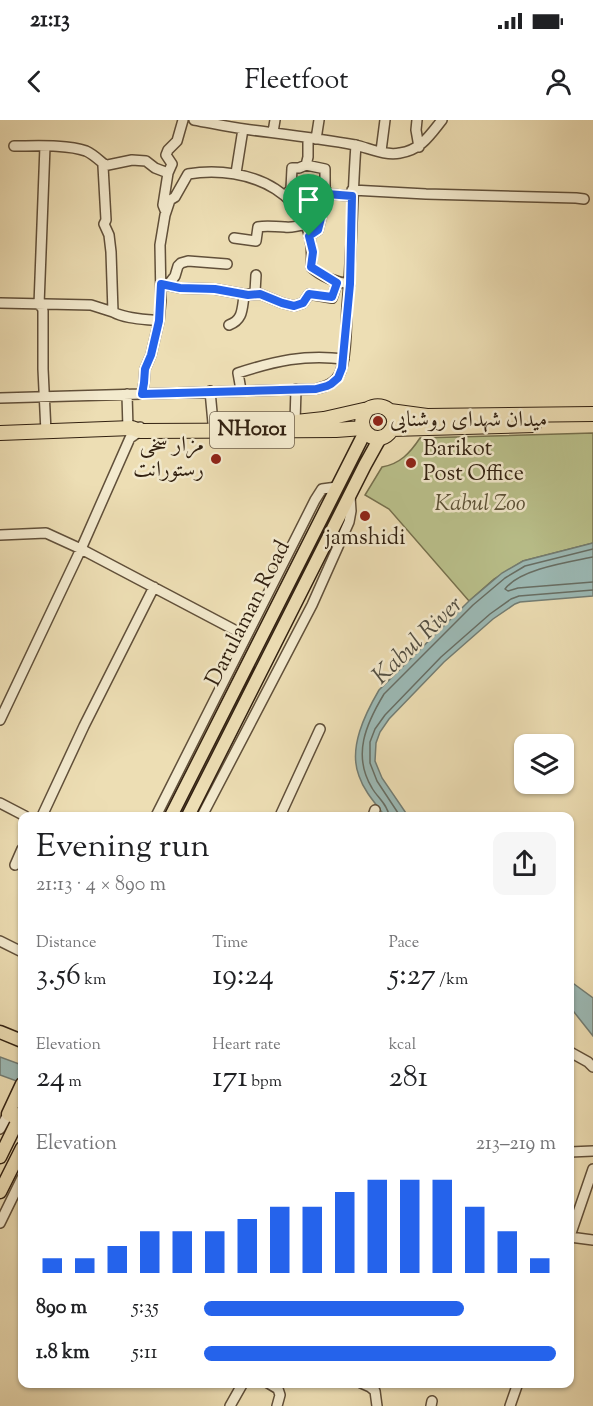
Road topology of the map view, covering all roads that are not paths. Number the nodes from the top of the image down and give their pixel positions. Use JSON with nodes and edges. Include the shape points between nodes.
{"nodes":[{"id":1,"x":183,"y":120,"type":"edge"},
{"id":2,"x":194,"y":120,"type":"edge"},
{"id":3,"x":275,"y":120,"type":"edge"},
{"id":4,"x":319,"y":120,"type":"edge"},
{"id":5,"x":385,"y":120,"type":"edge"},
{"id":6,"x":417,"y":120,"type":"edge"},
{"id":7,"x":442,"y":120,"type":"edge"},
{"id":8,"x":243,"y":129,"type":"junction"},
{"id":9,"x":273,"y":132,"type":"junction"},
{"id":10,"x":312,"y":138,"type":"junction"},
{"id":11,"x":356,"y":145,"type":"junction"},
{"id":12,"x":14,"y":146,"type":"dead end"},
{"id":13,"x":45,"y":146,"type":"junction"},
{"id":14,"x":418,"y":147,"type":"junction"},
{"id":15,"x":381,"y":151,"type":"junction"},
{"id":16,"x":105,"y":165,"type":"junction"},
{"id":17,"x":306,"y":165,"type":"junction"},
{"id":18,"x":168,"y":173,"type":"junction"},
{"id":19,"x":236,"y":173,"type":"junction"},
{"id":20,"x":352,"y":193,"type":"junction"},
{"id":21,"x":327,"y":194,"type":"junction"},
{"id":22,"x":285,"y":196,"type":"junction"},
{"id":23,"x":584,"y":200,"type":"dead end"},
{"id":24,"x":166,"y":212,"type":"junction"},
{"id":25,"x":306,"y":224,"type":"junction"},
{"id":26,"x":309,"y":236,"type":"junction"},
{"id":27,"x":234,"y":238,"type":"dead end"},
{"id":28,"x":227,"y":264,"type":"dead end"},
{"id":29,"x":256,"y":275,"type":"dead end"},
{"id":30,"x":337,"y":283,"type":"junction"},
{"id":31,"x":350,"y":284,"type":"junction"},
{"id":32,"x":165,"y":285,"type":"junction"},
{"id":33,"x":248,"y":295,"type":"junction"},
{"id":34,"x":0,"y":303,"type":"edge"},
{"id":35,"x":39,"y":305,"type":"junction"},
{"id":36,"x":113,"y":312,"type":"junction"},
{"id":37,"x":159,"y":321,"type":"junction"},
{"id":38,"x":229,"y":325,"type":"dead end"},
{"id":39,"x":344,"y":359,"type":"junction"},
{"id":40,"x":296,"y":389,"type":"junction"},
{"id":41,"x":241,"y":390,"type":"junction"},
{"id":42,"x":210,"y":392,"type":"junction"},
{"id":43,"x":127,"y":394,"type":"junction"},
{"id":44,"x":142,"y":394,"type":"junction"},
{"id":45,"x":45,"y":397,"type":"junction"},
{"id":46,"x":0,"y":398,"type":"edge"},
{"id":47,"x":368,"y":409,"type":"junction"},
{"id":48,"x":390,"y":411,"type":"junction"},
{"id":49,"x":593,"y":414,"type":"edge"},
{"id":50,"x":296,"y":422,"type":"junction"},
{"id":51,"x":213,"y":423,"type":"junction"},
{"id":52,"x":593,"y":424,"type":"edge"},
{"id":53,"x":135,"y":428,"type":"junction"},
{"id":54,"x":392,"y":429,"type":"junction"},
{"id":55,"x":364,"y":430,"type":"junction"},
{"id":56,"x":46,"y":432,"type":"junction"},
{"id":57,"x":0,"y":433,"type":"edge"},
{"id":58,"x":380,"y":438,"type":"junction"},
{"id":59,"x":337,"y":487,"type":"junction"},
{"id":60,"x":350,"y":496,"type":"junction"},
{"id":61,"x":0,"y":535,"type":"edge"},
{"id":62,"x":81,"y":549,"type":"junction"},
{"id":63,"x":154,"y":587,"type":"junction"},
{"id":64,"x":246,"y":636,"type":"junction"},
{"id":65,"x":0,"y":720,"type":"edge"},
{"id":66,"x":320,"y":729,"type":"dead end"},
{"id":67,"x":0,"y":803,"type":"edge"},
{"id":68,"x":18,"y":812,"type":"edge"},
{"id":69,"x":44,"y":812,"type":"edge"},
{"id":70,"x":158,"y":812,"type":"edge"},
{"id":71,"x":173,"y":812,"type":"edge"},
{"id":72,"x":190,"y":812,"type":"edge"},
{"id":73,"x":204,"y":812,"type":"edge"},
{"id":74,"x":282,"y":812,"type":"edge"},
{"id":75,"x":18,"y":858,"type":"edge"},
{"id":76,"x":15,"y":865,"type":"dead end"},
{"id":77,"x":0,"y":941,"type":"edge"},
{"id":78,"x":18,"y":950,"type":"edge"},
{"id":79,"x":0,"y":1024,"type":"edge"},
{"id":80,"x":18,"y":1031,"type":"edge"},
{"id":81,"x":0,"y":1032,"type":"edge"},
{"id":82,"x":18,"y":1039,"type":"edge"},
{"id":83,"x":574,"y":1054,"type":"edge"},
{"id":84,"x":593,"y":1066,"type":"edge"},
{"id":85,"x":16,"y":1115,"type":"edge"},
{"id":86,"x":0,"y":1129,"type":"edge"},
{"id":87,"x":593,"y":1151,"type":"edge"},
{"id":88,"x":574,"y":1152,"type":"edge"},
{"id":89,"x":18,"y":1154,"type":"edge"},
{"id":90,"x":0,"y":1157,"type":"edge"},
{"id":91,"x":593,"y":1169,"type":"edge"},
{"id":92,"x":4,"y":1174,"type":"edge"},
{"id":93,"x":18,"y":1186,"type":"edge"},
{"id":94,"x":0,"y":1192,"type":"edge"},
{"id":95,"x":0,"y":1223,"type":"edge"},
{"id":96,"x":574,"y":1224,"type":"edge"},
{"id":97,"x":574,"y":1237,"type":"edge"},
{"id":98,"x":593,"y":1240,"type":"edge"},
{"id":99,"x":240,"y":1388,"type":"edge"},
{"id":100,"x":276,"y":1388,"type":"edge"},
{"id":101,"x":371,"y":1388,"type":"edge"},
{"id":102,"x":516,"y":1388,"type":"edge"},
{"id":103,"x":230,"y":1406,"type":"edge"},
{"id":104,"x":277,"y":1406,"type":"edge"},
{"id":105,"x":376,"y":1406,"type":"edge"},
{"id":106,"x":510,"y":1406,"type":"edge"}],
"edges":[{"from":1,"to":18,"type":"street","via":[[177,141],[166,155],[172,165]]},
{"from":2,"to":8,"type":"street"},
{"from":3,"to":9,"type":"street"},
{"from":4,"to":10,"type":"street"},
{"from":5,"to":15,"type":"street"},
{"from":6,"to":14,"type":"street"},
{"from":7,"to":14,"type":"street"},
{"from":8,"to":9,"type":"street"},
{"from":8,"to":19,"type":"street"},
{"from":9,"to":10,"type":"street"},
{"from":10,"to":11,"type":"street"},
{"from":10,"to":17,"type":"street"},
{"from":11,"to":15,"type":"street"},
{"from":11,"to":20,"type":"street"},
{"from":12,"to":13,"type":"street"},
{"from":13,"to":16,"type":"street","via":[[86,151]]},
{"from":13,"to":35,"type":"street"},
{"from":14,"to":15,"type":"street","via":[[399,154]]},
{"from":16,"to":18,"type":"street","via":[[146,161]]},
{"from":16,"to":36,"type":"street","via":[[104,224],[111,252]]},
{"from":17,"to":21,"type":"street","via":[[325,169]]},
{"from":17,"to":22,"type":"street","via":[[292,168],[291,189]]},
{"from":18,"to":24,"type":"street","via":[[163,205]]},
{"from":19,"to":22,"type":"street","via":[[254,178]]},
{"from":19,"to":24,"type":"street","via":[[188,174]]},
{"from":20,"to":21,"type":"street"},
{"from":20,"to":23,"type":"street"},
{"from":20,"to":31,"type":"street"},
{"from":21,"to":26,"type":"street","via":[[318,230]]},
{"from":22,"to":25,"type":"street"},
{"from":24,"to":32,"type":"street","via":[[160,246]]},
{"from":25,"to":26,"type":"street"},
{"from":25,"to":27,"type":"street","via":[[287,228],[260,226],[256,241]]},
{"from":26,"to":30,"type":"street","via":[[311,267]]},
{"from":28,"to":32,"type":"street","via":[[181,263]]},
{"from":29,"to":33,"type":"street","via":[[255,292]]},
{"from":30,"to":31,"type":"street"},
{"from":30,"to":33,"type":"street","via":[[332,297],[309,294],[303,303],[294,306],[260,294]]},
{"from":31,"to":39,"type":"street"},
{"from":32,"to":33,"type":"street"},
{"from":32,"to":37,"type":"street"},
{"from":33,"to":38,"type":"street","via":[[244,296],[236,323]]},
{"from":34,"to":35,"type":"street"},
{"from":35,"to":36,"type":"street","via":[[91,306]]},
{"from":35,"to":45,"type":"street","via":[[43,311]]},
{"from":36,"to":37,"type":"street"},
{"from":37,"to":44,"type":"street"},
{"from":39,"to":40,"type":"street","via":[[338,378],[327,386]]},
{"from":39,"to":41,"type":"street","via":[[304,357],[265,364],[238,373]]},
{"from":40,"to":41,"type":"street"},
{"from":40,"to":50,"type":"street"},
{"from":41,"to":42,"type":"street"},
{"from":42,"to":44,"type":"street"},
{"from":42,"to":51,"type":"street"},
{"from":43,"to":44,"type":"street"},
{"from":43,"to":45,"type":"street"},
{"from":43,"to":53,"type":"street"},
{"from":45,"to":46,"type":"street"},
{"from":45,"to":56,"type":"street"},
{"from":47,"to":48,"type":"highway","number":"NH0101","via":[[377,405]]},
{"from":47,"to":50,"type":"highway","number":"NH0101","via":[[324,420]]},
{"from":47,"to":55,"type":"highway","via":[[362,418]]},
{"from":48,"to":49,"type":"highway","number":"NH0101","via":[[428,416]]},
{"from":48,"to":54,"type":"highway"},
{"from":50,"to":51,"type":"highway","number":"NH0101"},
{"from":51,"to":53,"type":"highway","number":"NH0101"},
{"from":52,"to":54,"type":"highway"},
{"from":53,"to":55,"type":"highway","number":"NH0101"},
{"from":53,"to":56,"type":"highway","number":"NH0101"},
{"from":53,"to":62,"type":"street"},
{"from":54,"to":58,"type":"highway"},
{"from":55,"to":58,"type":"highway","number":"NH0101"},
{"from":55,"to":59,"type":"main road","name":"Darulaman Road"},
{"from":56,"to":57,"type":"highway","number":"NH0101"},
{"from":58,"to":60,"type":"main road","name":"Darulaman Road"},
{"from":59,"to":64,"type":"street","via":[[322,489],[315,500]]},
{"from":59,"to":71,"type":"main road","name":"Darulaman Road"},
{"from":60,"to":72,"type":"main road","name":"Darulaman Road"},
{"from":60,"to":73,"type":"street","via":[[349,522],[312,605]]},
{"from":61,"to":62,"type":"street","via":[[46,533]]},
{"from":62,"to":63,"type":"street"},
{"from":62,"to":65,"type":"street"},
{"from":63,"to":64,"type":"street"},
{"from":63,"to":69,"type":"street"},
{"from":64,"to":70,"type":"street"},
{"from":66,"to":74,"type":"street"},
{"from":67,"to":68,"type":"street"},
{"from":75,"to":76,"type":"street"},
{"from":77,"to":78,"type":"street"},
{"from":79,"to":80,"type":"main road"},
{"from":81,"to":82,"type":"main road"},
{"from":83,"to":84,"type":"street"},
{"from":85,"to":86,"type":"street"},
{"from":85,"to":90,"type":"main road"},
{"from":87,"to":88,"type":"street"},
{"from":89,"to":92,"type":"main road"},
{"from":91,"to":96,"type":"street"},
{"from":92,"to":94,"type":"main road"},
{"from":93,"to":95,"type":"street"},
{"from":97,"to":98,"type":"street"},
{"from":99,"to":103,"type":"street"},
{"from":100,"to":104,"type":"street","via":[[280,1395]]},
{"from":101,"to":105,"type":"street"},
{"from":102,"to":106,"type":"street"}]}
